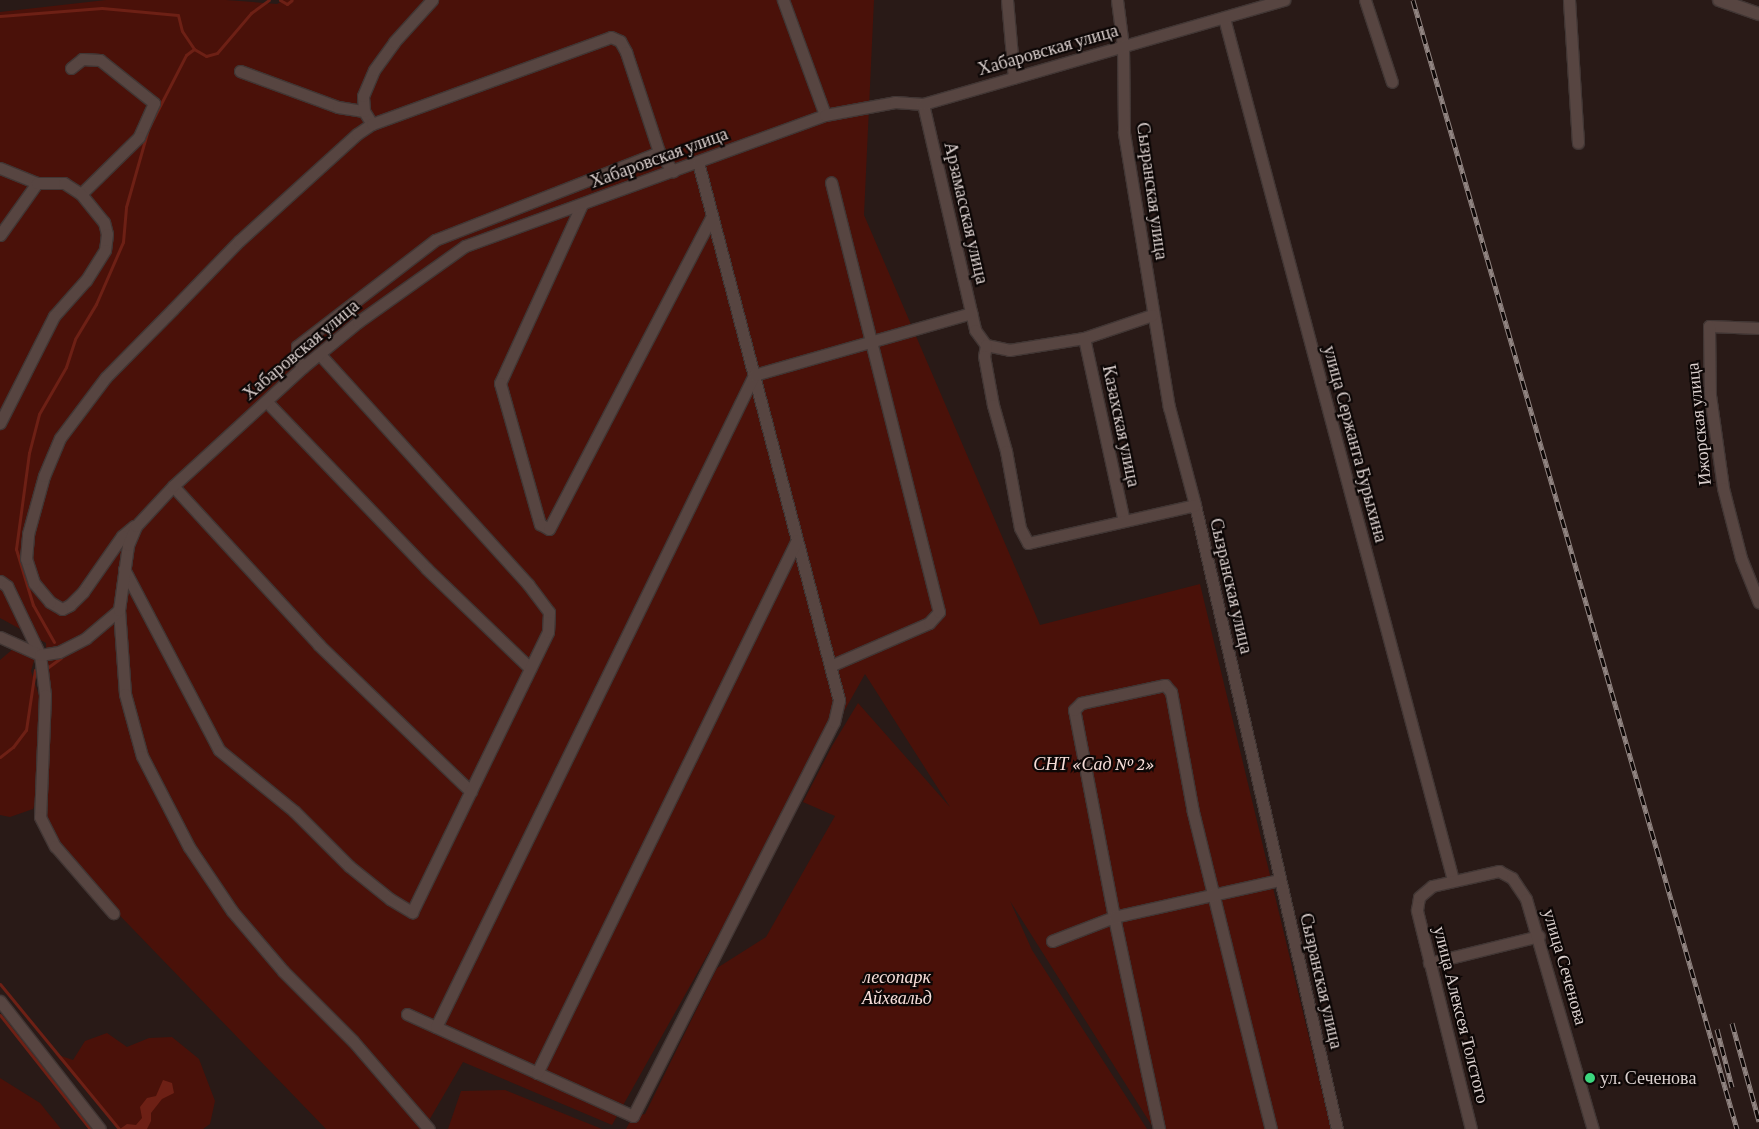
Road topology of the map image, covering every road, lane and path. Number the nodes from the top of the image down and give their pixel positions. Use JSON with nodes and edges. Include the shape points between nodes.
{"nodes":[{"id":1,"x":432,"y":0,"type":"edge"},
{"id":2,"x":783,"y":0,"type":"edge"},
{"id":3,"x":1007,"y":0,"type":"edge"},
{"id":4,"x":1117,"y":0,"type":"edge"},
{"id":5,"x":1284,"y":0,"type":"edge"},
{"id":6,"x":1365,"y":0,"type":"edge"},
{"id":7,"x":1570,"y":0,"type":"edge"},
{"id":8,"x":1719,"y":0,"type":"edge"},
{"id":9,"x":1759,"y":14,"type":"edge"},
{"id":10,"x":1224,"y":18,"type":"junction"},
{"id":11,"x":1123,"y":46,"type":"junction"},
{"id":12,"x":72,"y":68,"type":"dead end"},
{"id":13,"x":240,"y":72,"type":"dead end"},
{"id":14,"x":1014,"y":78,"type":"junction"},
{"id":15,"x":1392,"y":82,"type":"dead end"},
{"id":16,"x":922,"y":104,"type":"junction"},
{"id":17,"x":364,"y":111,"type":"junction"},
{"id":18,"x":825,"y":115,"type":"junction"},
{"id":19,"x":372,"y":124,"type":"junction"},
{"id":20,"x":1578,"y":143,"type":"dead end"},
{"id":21,"x":659,"y":152,"type":"junction"},
{"id":22,"x":698,"y":162,"type":"junction"},
{"id":23,"x":0,"y":168,"type":"edge"},
{"id":24,"x":673,"y":171,"type":"junction"},
{"id":25,"x":831,"y":182,"type":"dead end"},
{"id":26,"x":37,"y":183,"type":"junction"},
{"id":27,"x":81,"y":194,"type":"junction"},
{"id":28,"x":582,"y":204,"type":"junction"},
{"id":29,"x":712,"y":216,"type":"junction"},
{"id":30,"x":0,"y":235,"type":"edge"},
{"id":31,"x":971,"y":313,"type":"junction"},
{"id":32,"x":1152,"y":315,"type":"junction"},
{"id":33,"x":1759,"y":328,"type":"edge"},
{"id":34,"x":1084,"y":338,"type":"junction"},
{"id":35,"x":871,"y":341,"type":"junction"},
{"id":36,"x":986,"y":345,"type":"junction"},
{"id":37,"x":320,"y":355,"type":"junction"},
{"id":38,"x":303,"y":367,"type":"junction"},
{"id":39,"x":754,"y":374,"type":"junction"},
{"id":40,"x":267,"y":402,"type":"junction"},
{"id":41,"x":0,"y":423,"type":"edge"},
{"id":42,"x":173,"y":486,"type":"junction"},
{"id":43,"x":1194,"y":505,"type":"junction"},
{"id":44,"x":1124,"y":521,"type":"junction"},
{"id":45,"x":136,"y":526,"type":"junction"},
{"id":46,"x":797,"y":540,"type":"junction"},
{"id":47,"x":124,"y":569,"type":"junction"},
{"id":48,"x":0,"y":581,"type":"edge"},
{"id":49,"x":1759,"y":604,"type":"edge"},
{"id":50,"x":119,"y":610,"type":"junction"},
{"id":51,"x":0,"y":637,"type":"edge"},
{"id":52,"x":40,"y":655,"type":"junction"},
{"id":53,"x":830,"y":666,"type":"junction"},
{"id":54,"x":530,"y":668,"type":"junction"},
{"id":55,"x":471,"y":792,"type":"junction"},
{"id":56,"x":1279,"y":880,"type":"junction"},
{"id":57,"x":1453,"y":880,"type":"junction"},
{"id":58,"x":1215,"y":895,"type":"junction"},
{"id":59,"x":1417,"y":910,"type":"joint"},
{"id":60,"x":113,"y":913,"type":"dead end"},
{"id":61,"x":1114,"y":917,"type":"junction"},
{"id":62,"x":1539,"y":936,"type":"junction"},
{"id":63,"x":1052,"y":941,"type":"dead end"},
{"id":64,"x":1429,"y":963,"type":"junction"},
{"id":65,"x":0,"y":1001,"type":"edge"},
{"id":66,"x":407,"y":1014,"type":"dead end"},
{"id":67,"x":436,"y":1027,"type":"junction"},
{"id":68,"x":537,"y":1073,"type":"junction"},
{"id":69,"x":100,"y":1129,"type":"edge"},
{"id":70,"x":429,"y":1129,"type":"edge"},
{"id":71,"x":1159,"y":1129,"type":"edge"},
{"id":72,"x":1271,"y":1129,"type":"edge"},
{"id":73,"x":1337,"y":1129,"type":"edge"},
{"id":74,"x":1470,"y":1129,"type":"edge"},
{"id":75,"x":1592,"y":1129,"type":"edge"}],
"edges":[{"from":1,"to":17,"type":"street","via":[[374,70],[363,96]]},
{"from":2,"to":18,"type":"street"},
{"from":3,"to":14,"type":"street"},
{"from":4,"to":11,"type":"street","name":"Сызранская улица"},
{"from":5,"to":10,"type":"street","name":"Хабаровская улица"},
{"from":6,"to":15,"type":"street"},
{"from":7,"to":20,"type":"street"},
{"from":8,"to":9,"type":"street"},
{"from":10,"to":11,"type":"street","name":"Хабаровская улица"},
{"from":10,"to":57,"type":"street","name":"улица Сержанта Бурыхина"},
{"from":11,"to":14,"type":"street","name":"Хабаровская улица"},
{"from":11,"to":32,"type":"street","name":"Сызранская улица","via":[[1124,133]]},
{"from":12,"to":27,"type":"street","via":[[82,59],[100,60],[154,103],[139,137]]},
{"from":13,"to":17,"type":"street","via":[[338,107]]},
{"from":14,"to":16,"type":"street","name":"Хабаровская улица"},
{"from":16,"to":18,"type":"street","name":"Хабаровская улица","via":[[894,102]]},
{"from":16,"to":31,"type":"street","name":"Арзамасская улица"},
{"from":17,"to":19,"type":"street"},
{"from":18,"to":22,"type":"street","name":"Хабаровская улица"},
{"from":19,"to":21,"type":"street","via":[[611,38],[620,41],[626,52]]},
{"from":19,"to":45,"type":"street","name":"Хабаровская улица","via":[[335,153],[226,255],[106,377],[60,438],[44,476],[28,534],[26,559],[34,583],[50,602],[62,609],[70,606],[122,536]]},
{"from":21,"to":24,"type":"street"},
{"from":21,"to":38,"type":"street","via":[[436,240],[296,346],[295,352]]},
{"from":22,"to":24,"type":"street","name":"Хабаровская улица"},
{"from":22,"to":29,"type":"street"},
{"from":23,"to":26,"type":"street"},
{"from":24,"to":28,"type":"street","name":"Хабаровская улица"},
{"from":25,"to":35,"type":"street"},
{"from":26,"to":27,"type":"street","via":[[64,183]]},
{"from":26,"to":30,"type":"street"},
{"from":27,"to":41,"type":"street","via":[[104,222],[107,234],[105,250],[86,280],[54,316]]},
{"from":28,"to":29,"type":"street","via":[[500,383],[540,524],[549,529]]},
{"from":28,"to":37,"type":"street","name":"Хабаровская улица","via":[[465,246],[358,322]]},
{"from":29,"to":39,"type":"street"},
{"from":31,"to":35,"type":"street"},
{"from":31,"to":36,"type":"street","name":"Арзамасская улица","via":[[975,330]]},
{"from":32,"to":34,"type":"street"},
{"from":32,"to":43,"type":"street","name":"Сызранская улица","via":[[1169,407]]},
{"from":33,"to":49,"type":"street","name":"Ижорская улица","via":[[1709,326],[1710,395],[1723,488],[1740,558]]},
{"from":34,"to":36,"type":"street","via":[[1009,350]]},
{"from":34,"to":44,"type":"street","name":"Казахская улица"},
{"from":35,"to":39,"type":"street"},
{"from":35,"to":53,"type":"street","via":[[939,612],[928,623]]},
{"from":36,"to":44,"type":"street","via":[[984,356],[993,405],[1006,451],[1020,528],[1028,544]]},
{"from":37,"to":38,"type":"street","name":"Хабаровская улица"},
{"from":37,"to":54,"type":"street","via":[[522,577],[549,612],[548,632]]},
{"from":38,"to":40,"type":"street","name":"Хабаровская улица"},
{"from":39,"to":46,"type":"street"},
{"from":39,"to":67,"type":"street"},
{"from":40,"to":42,"type":"street","name":"Хабаровская улица"},
{"from":40,"to":54,"type":"street","via":[[427,569]]},
{"from":42,"to":45,"type":"street","name":"Хабаровская улица"},
{"from":42,"to":55,"type":"street","via":[[318,645]]},
{"from":43,"to":44,"type":"street"},
{"from":43,"to":56,"type":"street","name":"Сызранская улица"},
{"from":45,"to":47,"type":"street"},
{"from":46,"to":53,"type":"street"},
{"from":46,"to":68,"type":"street"},
{"from":47,"to":50,"type":"street"},
{"from":47,"to":55,"type":"street","via":[[220,750],[294,811],[324,844],[390,899],[412,912]]},
{"from":48,"to":52,"type":"street","via":[[7,586]]},
{"from":50,"to":52,"type":"street","via":[[86,638],[59,652]]},
{"from":50,"to":70,"type":"street","via":[[125,694],[142,756],[190,847],[232,911],[283,971],[353,1041]]},
{"from":51,"to":52,"type":"street"},
{"from":52,"to":60,"type":"street","via":[[45,695],[40,817],[55,846]]},
{"from":53,"to":68,"type":"street","via":[[839,700],[834,722],[633,1116]]},
{"from":54,"to":55,"type":"street"},
{"from":56,"to":58,"type":"street"},
{"from":56,"to":73,"type":"street","name":"Сызранская улица"},
{"from":57,"to":59,"type":"street","name":"улица Сеченова","via":[[1419,897]]},
{"from":57,"to":62,"type":"street","name":"улица Сеченова","via":[[1499,871],[1512,878],[1526,899]]},
{"from":58,"to":61,"type":"street"},
{"from":58,"to":61,"type":"street","via":[[1193,812],[1171,692],[1167,686],[1159,686],[1082,703],[1074,710]]},
{"from":58,"to":72,"type":"street","via":[[1224,944]]},
{"from":59,"to":64,"type":"street","name":"улица Алексея Толстого"},
{"from":61,"to":63,"type":"street"},
{"from":61,"to":71,"type":"street"},
{"from":62,"to":64,"type":"street"},
{"from":62,"to":75,"type":"street","name":"улица Сеченова"},
{"from":64,"to":74,"type":"street","name":"улица Алексея Толстого"},
{"from":65,"to":69,"type":"street"},
{"from":66,"to":67,"type":"street"},
{"from":67,"to":68,"type":"street"}]}
